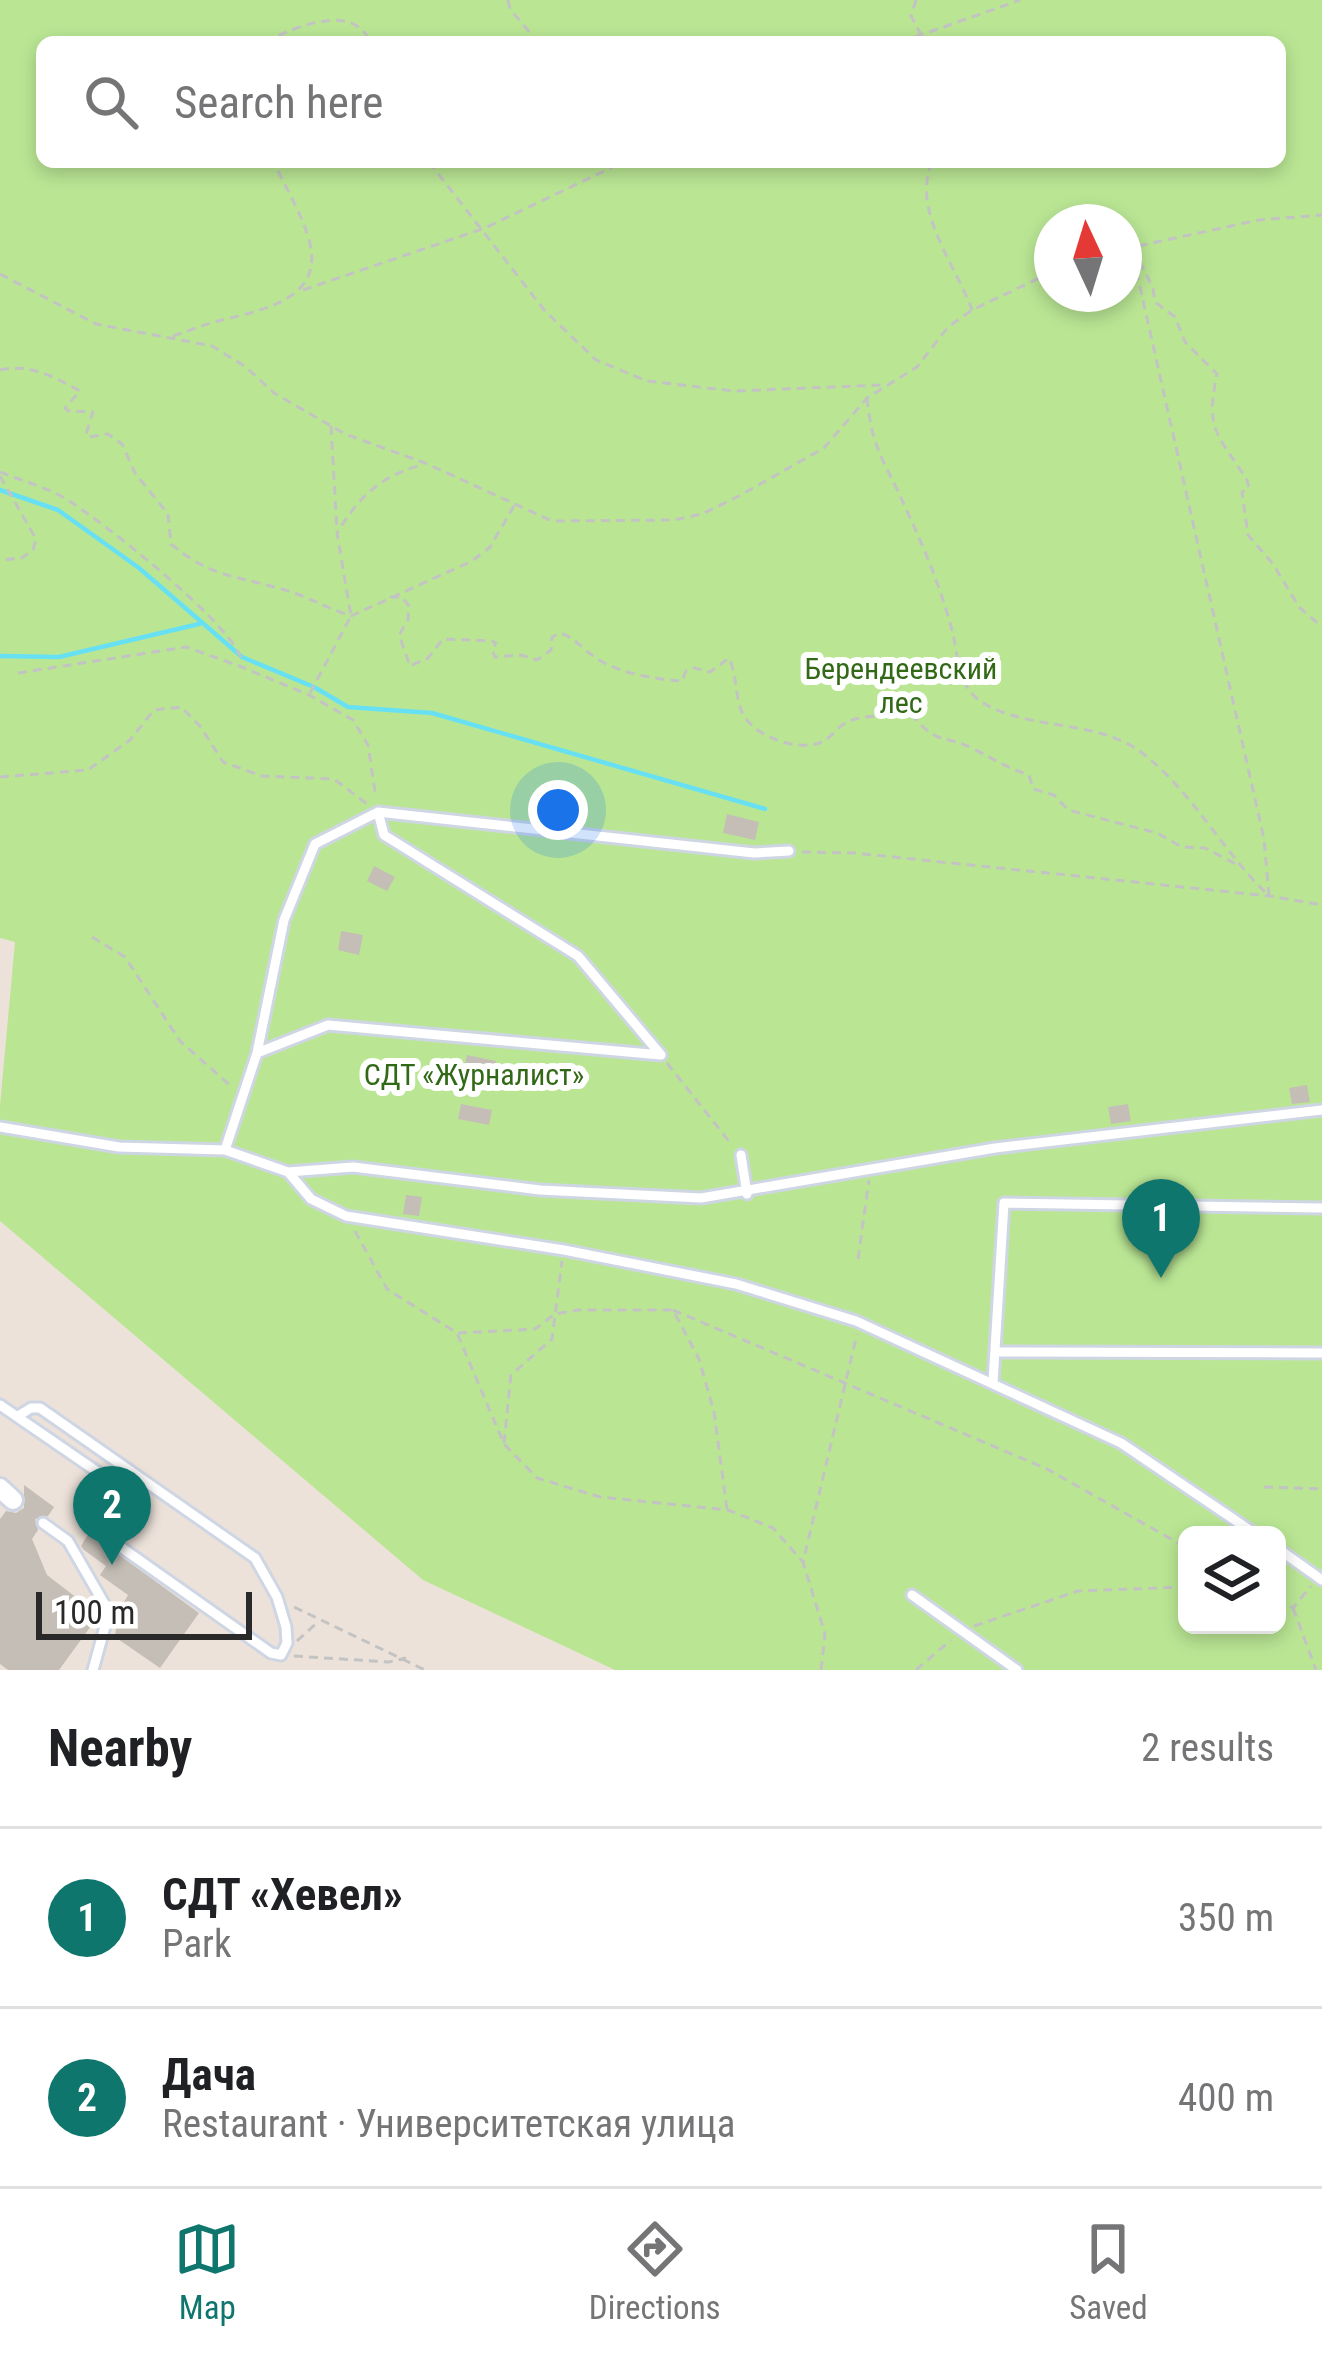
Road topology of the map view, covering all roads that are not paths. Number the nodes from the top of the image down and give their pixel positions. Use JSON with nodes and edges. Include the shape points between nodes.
{"nodes":[{"id":1,"x":378,"y":812,"type":"junction"},
{"id":2,"x":789,"y":851,"type":"road end"},
{"id":3,"x":257,"y":1053,"type":"junction"},
{"id":4,"x":1322,"y":1110,"type":"edge"},
{"id":5,"x":0,"y":1127,"type":"edge"},
{"id":6,"x":225,"y":1150,"type":"junction"},
{"id":7,"x":741,"y":1155,"type":"road end"},
{"id":8,"x":288,"y":1172,"type":"junction"},
{"id":9,"x":747,"y":1193,"type":"junction"},
{"id":10,"x":1322,"y":1208,"type":"edge"},
{"id":11,"x":996,"y":1352,"type":"junction"},
{"id":12,"x":1322,"y":1353,"type":"edge"},
{"id":13,"x":992,"y":1382,"type":"junction"},
{"id":14,"x":0,"y":1405,"type":"edge"},
{"id":15,"x":18,"y":1415,"type":"junction"},
{"id":16,"x":100,"y":1490,"type":"dead end"},
{"id":17,"x":43,"y":1523,"type":"dead end"},
{"id":18,"x":1244,"y":1526,"type":"edge"},
{"id":19,"x":98,"y":1531,"type":"dead end"},
{"id":20,"x":1286,"y":1554,"type":"edge"},
{"id":21,"x":1321,"y":1578,"type":"edge"},
{"id":22,"x":911,"y":1595,"type":"dead end"},
{"id":23,"x":94,"y":1670,"type":"edge"},
{"id":24,"x":1017,"y":1670,"type":"edge"}],
"edges":[{"from":1,"to":2,"type":"lane"},
{"from":1,"to":3,"type":"lane","via":[[315,844],[284,920]]},
{"from":1,"to":3,"type":"lane","via":[[384,835],[578,956],[661,1055],[328,1025]]},
{"from":3,"to":6,"type":"lane"},
{"from":4,"to":9,"type":"lane","via":[[995,1148]]},
{"from":5,"to":6,"type":"lane","via":[[118,1147]]},
{"from":6,"to":8,"type":"lane"},
{"from":7,"to":9,"type":"lane"},
{"from":8,"to":9,"type":"lane","via":[[353,1168],[701,1198]]},
{"from":8,"to":13,"type":"lane","via":[[311,1199],[346,1216],[736,1284],[856,1321]]},
{"from":10,"to":11,"type":"lane","via":[[1004,1204]]},
{"from":11,"to":12,"type":"lane"},
{"from":11,"to":13,"type":"lane"},
{"from":13,"to":18,"type":"lane","via":[[1121,1443]]},
{"from":14,"to":15,"type":"lane"},
{"from":15,"to":16,"type":"lane","via":[[99,1473]]},
{"from":15,"to":19,"type":"lane","via":[[40,1408],[255,1558],[286,1628],[281,1655]]},
{"from":17,"to":23,"type":"lane","via":[[68,1541],[109,1612]]},
{"from":20,"to":21,"type":"lane"},
{"from":22,"to":24,"type":"lane"}]}
